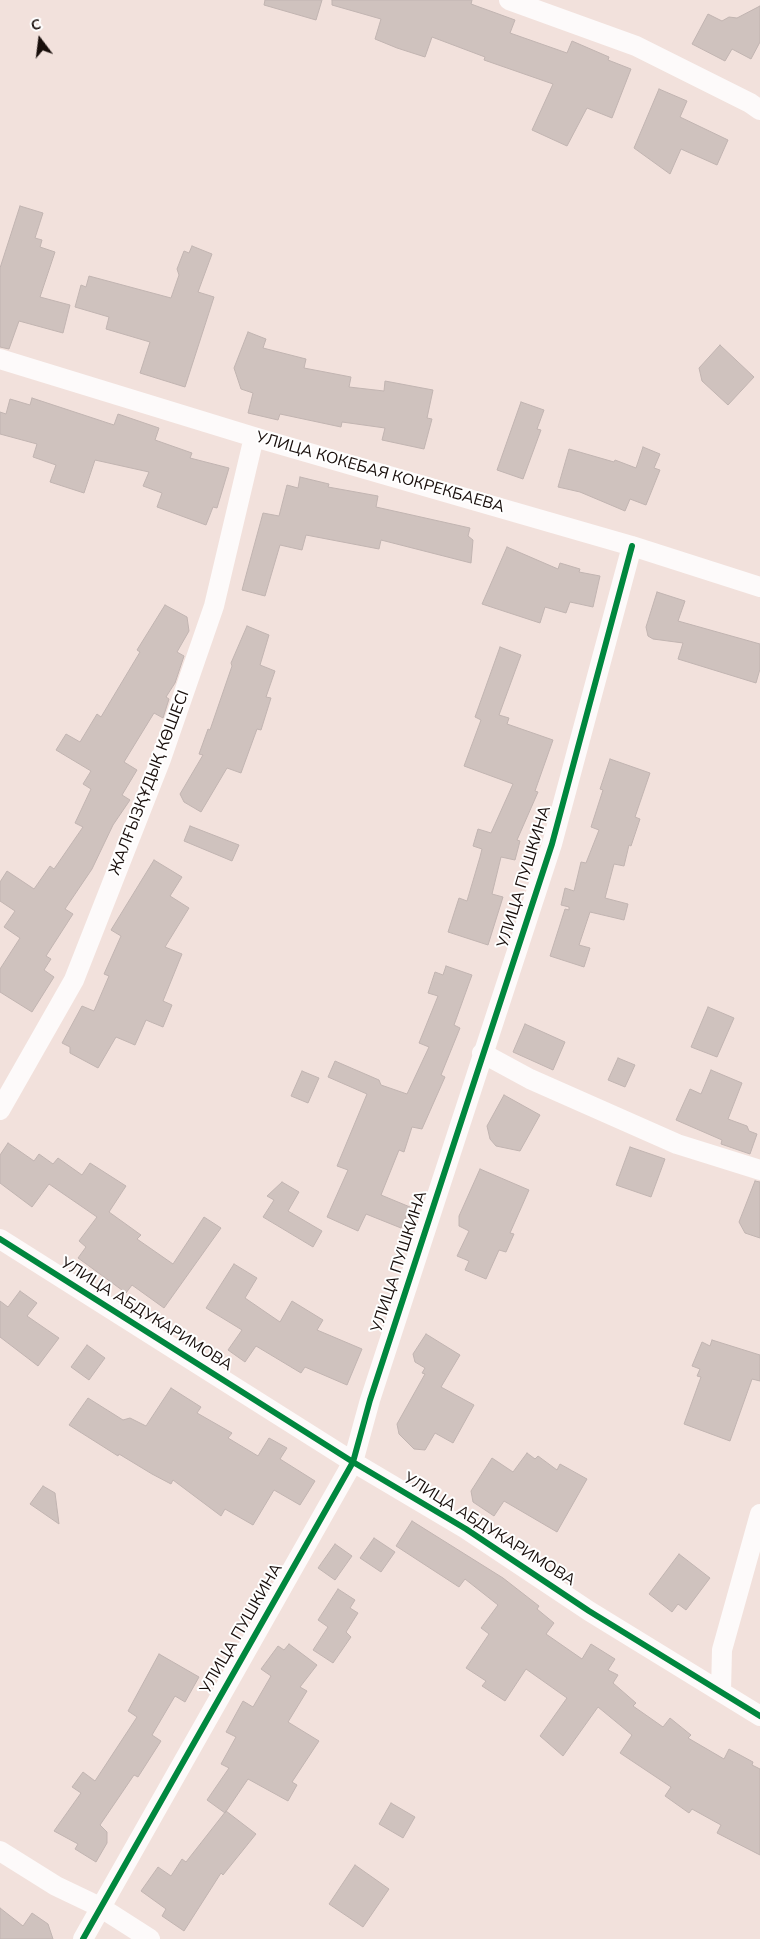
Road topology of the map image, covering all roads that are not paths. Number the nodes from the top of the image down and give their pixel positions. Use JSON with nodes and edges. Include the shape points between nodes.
{"nodes":[{"id":1,"x":509,"y":0,"type":"edge"},
{"id":2,"x":760,"y":110,"type":"edge"},
{"id":3,"x":0,"y":359,"type":"edge"},
{"id":4,"x":254,"y":437,"type":"junction"},
{"id":5,"x":632,"y":546,"type":"junction"},
{"id":6,"x":760,"y":587,"type":"edge"},
{"id":7,"x":482,"y":1053,"type":"junction"},
{"id":8,"x":0,"y":1110,"type":"edge"},
{"id":9,"x":760,"y":1170,"type":"edge"},
{"id":10,"x":0,"y":1239,"type":"edge"},
{"id":11,"x":353,"y":1462,"type":"junction"},
{"id":12,"x":760,"y":1514,"type":"edge"},
{"id":13,"x":721,"y":1691,"type":"junction"},
{"id":14,"x":760,"y":1716,"type":"edge"},
{"id":15,"x":0,"y":1850,"type":"edge"},
{"id":16,"x":100,"y":1907,"type":"junction"},
{"id":17,"x":82,"y":1939,"type":"edge"},
{"id":18,"x":150,"y":1939,"type":"edge"}],
"edges":[{"from":1,"to":2,"type":"street","via":[[636,46]]},
{"from":3,"to":4,"type":"street","name":"УЛИЦА КОКЕБАЯ КОКРЕКБАЕВА"},
{"from":4,"to":5,"type":"street","name":"УЛИЦА КОКЕБАЯ КОКРЕКБАЕВА"},
{"from":4,"to":8,"type":"street","name":"ЖАЛҒЫЗҚҰДЫҚ КӨШЕСІ","via":[[214,606],[161,759],[74,980]]},
{"from":5,"to":6,"type":"street","name":"УЛИЦА КОКЕБАЯ КОКРЕКБАЕВА"},
{"from":5,"to":7,"type":"street","name":"УЛИЦА ПУШКИНА","via":[[552,844]]},
{"from":7,"to":9,"type":"street","via":[[530,1079],[677,1144]]},
{"from":7,"to":11,"type":"street","name":"УЛИЦА ПУШКИНА"},
{"from":10,"to":11,"type":"street","name":"УЛИЦА АБДУКАРИМОВА"},
{"from":11,"to":13,"type":"street","name":"УЛИЦА АБДУКАРИМОВА","via":[[466,1529],[589,1611]]},
{"from":11,"to":16,"type":"street","name":"УЛИЦА ПУШКИНА"},
{"from":12,"to":13,"type":"street","via":[[722,1650]]},
{"from":13,"to":14,"type":"street","name":"УЛИЦА АБДУКАРИМОВА"},
{"from":15,"to":16,"type":"street","via":[[56,1886]]},
{"from":16,"to":17,"type":"street","name":"УЛИЦА ПУШКИНА"},
{"from":16,"to":18,"type":"street"}]}
